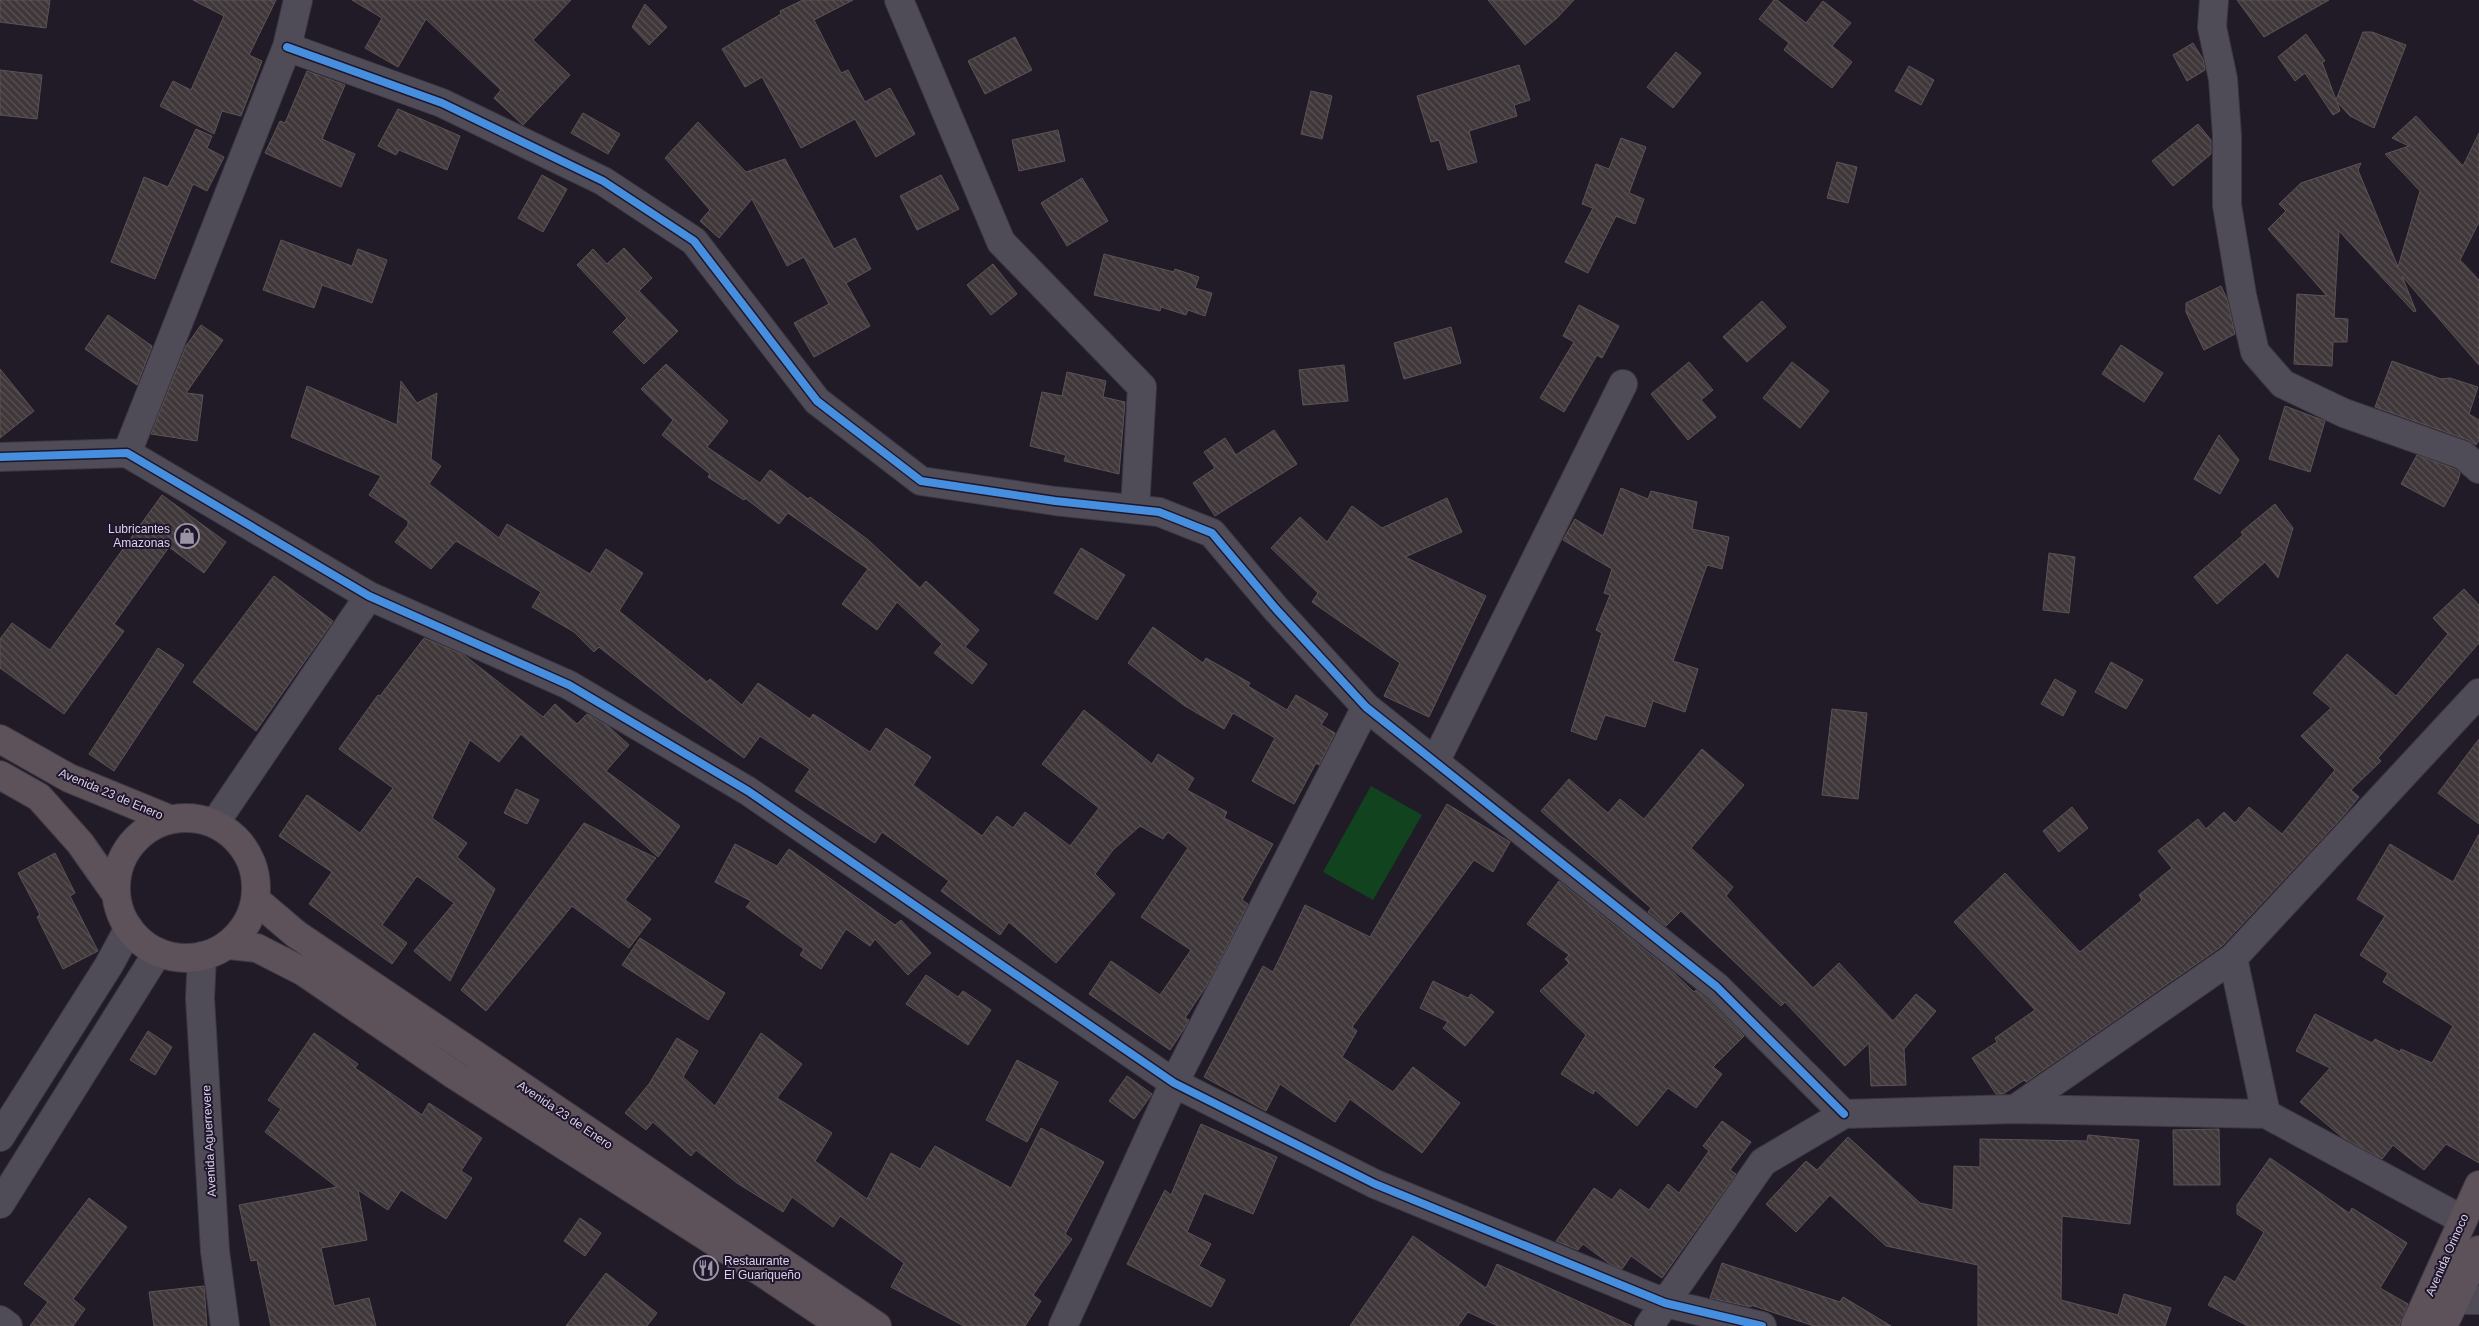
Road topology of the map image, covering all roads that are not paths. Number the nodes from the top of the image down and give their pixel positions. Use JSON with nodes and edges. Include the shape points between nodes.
{"nodes":[{"id":1,"x":298,"y":0,"type":"edge"},
{"id":2,"x":899,"y":0,"type":"edge"},
{"id":3,"x":2214,"y":0,"type":"edge"},
{"id":4,"x":287,"y":47,"type":"junction"},
{"id":5,"x":1623,"y":384,"type":"dead end"},
{"id":6,"x":127,"y":453,"type":"junction"},
{"id":7,"x":0,"y":457,"type":"edge"},
{"id":8,"x":2479,"y":469,"type":"edge"},
{"id":9,"x":1135,"y":509,"type":"junction"},
{"id":10,"x":369,"y":596,"type":"junction"},
{"id":11,"x":2479,"y":692,"type":"edge"},
{"id":12,"x":1366,"y":707,"type":"junction"},
{"id":13,"x":0,"y":739,"type":"edge"},
{"id":14,"x":1435,"y":762,"type":"junction"},
{"id":15,"x":0,"y":775,"type":"edge"},
{"id":16,"x":169,"y":819,"type":"junction"},
{"id":17,"x":215,"y":823,"type":"junction"},
{"id":18,"x":116,"y":894,"type":"junction"},
{"id":19,"x":256,"y":900,"type":"junction"},
{"id":20,"x":129,"y":928,"type":"junction"},
{"id":21,"x":228,"y":944,"type":"junction"},
{"id":22,"x":158,"y":952,"type":"junction"},
{"id":23,"x":202,"y":956,"type":"junction"},
{"id":24,"x":2233,"y":958,"type":"junction"},
{"id":25,"x":1174,"y":1084,"type":"junction"},
{"id":26,"x":2015,"y":1109,"type":"junction"},
{"id":27,"x":1844,"y":1114,"type":"junction"},
{"id":28,"x":2266,"y":1114,"type":"junction"},
{"id":29,"x":0,"y":1137,"type":"edge"},
{"id":30,"x":2479,"y":1185,"type":"edge"},
{"id":31,"x":0,"y":1204,"type":"edge"},
{"id":32,"x":2463,"y":1220,"type":"junction"},
{"id":33,"x":2479,"y":1250,"type":"edge"},
{"id":34,"x":2467,"y":1300,"type":"edge"},
{"id":35,"x":1665,"y":1304,"type":"junction"},
{"id":36,"x":0,"y":1320,"type":"edge"},
{"id":37,"x":8,"y":1326,"type":"edge"},
{"id":38,"x":225,"y":1326,"type":"edge"},
{"id":39,"x":842,"y":1326,"type":"edge"},
{"id":40,"x":877,"y":1326,"type":"edge"},
{"id":41,"x":1063,"y":1326,"type":"edge"},
{"id":42,"x":1648,"y":1326,"type":"edge"},
{"id":43,"x":1762,"y":1326,"type":"edge"},
{"id":44,"x":2415,"y":1326,"type":"edge"},
{"id":45,"x":2443,"y":1326,"type":"edge"}],
"edges":[{"from":1,"to":4,"type":"street"},
{"from":2,"to":9,"type":"street","via":[[1001,242],[1142,387]]},
{"from":3,"to":8,"type":"street","via":[[2212,27],[2223,79],[2227,136],[2226,205],[2255,352],[2283,384],[2344,413],[2464,454]]},
{"from":4,"to":6,"type":"street"},
{"from":4,"to":9,"type":"street","via":[[451,108],[603,181],[694,241],[817,401],[921,480],[1055,501]]},
{"from":5,"to":14,"type":"street"},
{"from":6,"to":7,"type":"street"},
{"from":6,"to":10,"type":"street"},
{"from":9,"to":12,"type":"street","via":[[1159,512],[1212,533]]},
{"from":10,"to":17,"type":"street"},
{"from":10,"to":25,"type":"street","via":[[569,685],[748,791]]},
{"from":11,"to":24,"type":"street"},
{"from":12,"to":14,"type":"street"},
{"from":12,"to":25,"type":"street"},
{"from":13,"to":16,"type":"main road","name":"Avenida 23 de Enero","via":[[69,778]]},
{"from":14,"to":27,"type":"street","via":[[1717,987]]},
{"from":15,"to":18,"type":"main road","name":"Avenida 23 de Enero","via":[[39,797],[80,843]]},
{"from":16,"to":17,"type":"main road","name":"Avenida 23 de Enero","via":[[192,817]]},
{"from":16,"to":18,"type":"main road","name":"Avenida 23 de Enero","via":[[151,826],[135,839],[117,874]]},
{"from":17,"to":19,"type":"main road","name":"Avenida 23 de Enero","via":[[234,836],[249,854],[256,877]]},
{"from":18,"to":20,"type":"main road","name":"Avenida 23 de Enero"},
{"from":19,"to":21,"type":"main road","name":"Avenida 23 de Enero","via":[[251,917]]},
{"from":19,"to":40,"type":"main road","name":"Avenida 23 de Enero","via":[[296,934]]},
{"from":20,"to":22,"type":"main road","name":"Avenida 23 de Enero"},
{"from":20,"to":29,"type":"street"},
{"from":21,"to":23,"type":"main road","name":"Avenida 23 de Enero"},
{"from":21,"to":39,"type":"main road","name":"Avenida 23 de Enero","via":[[257,948],[304,972],[453,1074]]},
{"from":22,"to":23,"type":"main road","name":"Avenida 23 de Enero","via":[[187,958]]},
{"from":22,"to":31,"type":"street"},
{"from":23,"to":38,"type":"street","name":"Avenida Aguerrevere","via":[[200,998],[214,1242]]},
{"from":24,"to":26,"type":"street"},
{"from":24,"to":28,"type":"street"},
{"from":25,"to":35,"type":"street","via":[[1375,1184]]},
{"from":25,"to":41,"type":"street"},
{"from":26,"to":27,"type":"street"},
{"from":26,"to":28,"type":"street"},
{"from":27,"to":35,"type":"street","via":[[1763,1162]]},
{"from":28,"to":32,"type":"street"},
{"from":30,"to":32,"type":"main road","name":"Avenida Orinoco"},
{"from":32,"to":44,"type":"main road","name":"Avenida Orinoco"},
{"from":33,"to":34,"type":"main road","name":"Avenida Orinoco"},
{"from":34,"to":45,"type":"main road","name":"Avenida Orinoco"},
{"from":35,"to":42,"type":"street"},
{"from":35,"to":43,"type":"street"},
{"from":36,"to":37,"type":"street"}]}
